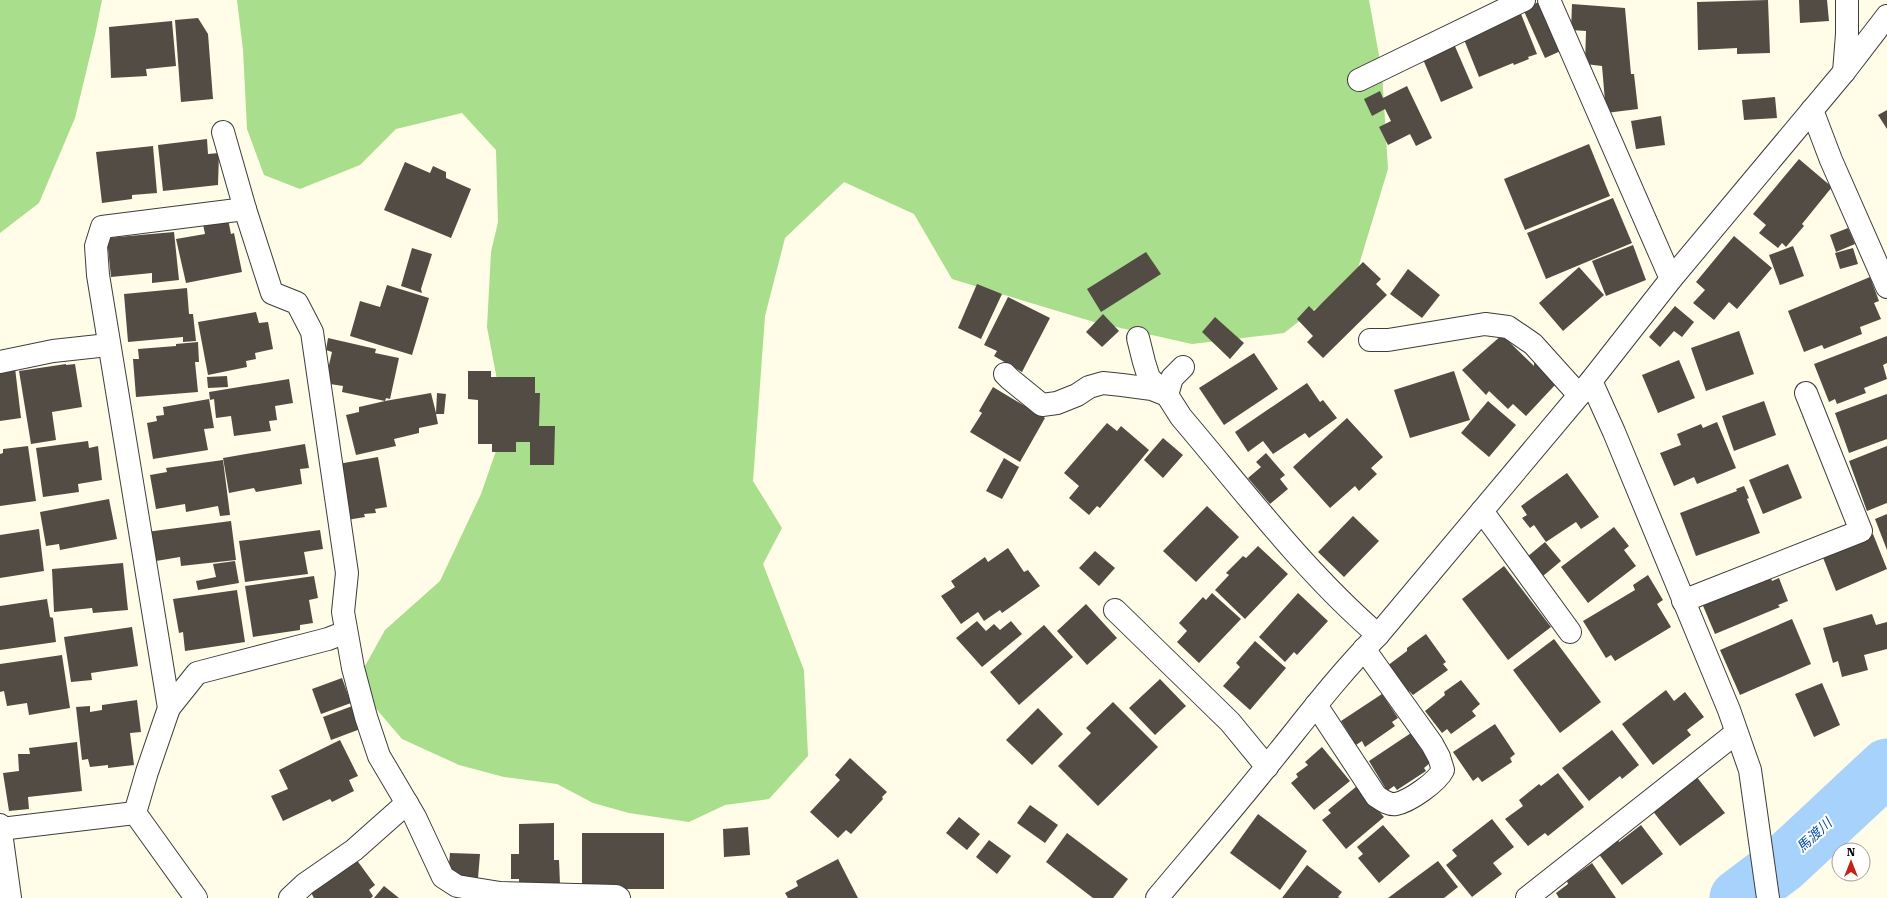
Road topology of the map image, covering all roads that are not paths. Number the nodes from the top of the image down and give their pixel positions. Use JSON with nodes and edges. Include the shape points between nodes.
{"nodes":[{"id":1,"x":1524,"y":0,"type":"edge"},
{"id":2,"x":1549,"y":0,"type":"edge"},
{"id":3,"x":1847,"y":0,"type":"edge"},
{"id":4,"x":1887,"y":16,"type":"edge"},
{"id":5,"x":1844,"y":72,"type":"junction"},
{"id":6,"x":1358,"y":80,"type":"dead end"},
{"id":7,"x":1812,"y":110,"type":"junction"},
{"id":8,"x":223,"y":132,"type":"dead end"},
{"id":9,"x":244,"y":209,"type":"junction"},
{"id":10,"x":1671,"y":279,"type":"junction"},
{"id":11,"x":1887,"y":287,"type":"edge"},
{"id":12,"x":1138,"y":338,"type":"dead end"},
{"id":13,"x":1370,"y":340,"type":"dead end"},
{"id":14,"x":108,"y":345,"type":"junction"},
{"id":15,"x":0,"y":362,"type":"edge"},
{"id":16,"x":1183,"y":367,"type":"dead end"},
{"id":17,"x":1006,"y":374,"type":"dead end"},
{"id":18,"x":1585,"y":388,"type":"junction"},
{"id":19,"x":1806,"y":393,"type":"dead end"},
{"id":20,"x":1167,"y":395,"type":"junction"},
{"id":21,"x":1482,"y":510,"type":"junction"},
{"id":22,"x":1683,"y":601,"type":"junction"},
{"id":23,"x":1115,"y":610,"type":"dead end"},
{"id":24,"x":346,"y":632,"type":"junction"},
{"id":25,"x":1570,"y":632,"type":"dead end"},
{"id":26,"x":1371,"y":642,"type":"junction"},
{"id":27,"x":1316,"y":705,"type":"junction"},
{"id":28,"x":169,"y":708,"type":"junction"},
{"id":29,"x":1736,"y":733,"type":"junction"},
{"id":30,"x":1267,"y":767,"type":"junction"},
{"id":31,"x":407,"y":803,"type":"junction"},
{"id":32,"x":135,"y":813,"type":"junction"},
{"id":33,"x":0,"y":825,"type":"edge"},
{"id":34,"x":0,"y":829,"type":"edge"},
{"id":35,"x":10,"y":898,"type":"edge"},
{"id":36,"x":196,"y":898,"type":"edge"},
{"id":37,"x":290,"y":898,"type":"edge"},
{"id":38,"x":619,"y":898,"type":"edge"},
{"id":39,"x":1157,"y":898,"type":"edge"},
{"id":40,"x":1527,"y":898,"type":"edge"},
{"id":41,"x":1768,"y":898,"type":"edge"}],
"edges":[{"from":1,"to":6,"type":"street"},
{"from":2,"to":10,"type":"street"},
{"from":3,"to":5,"type":"street"},
{"from":4,"to":5,"type":"street"},
{"from":5,"to":7,"type":"street"},
{"from":7,"to":10,"type":"street"},
{"from":7,"to":11,"type":"street","via":[[1831,160]]},
{"from":8,"to":9,"type":"street"},
{"from":9,"to":14,"type":"street","via":[[102,227],[96,246],[97,268]]},
{"from":9,"to":24,"type":"street","via":[[272,293],[297,303],[312,332],[347,573],[343,612]]},
{"from":10,"to":18,"type":"street"},
{"from":12,"to":20,"type":"street","via":[[1150,378]]},
{"from":13,"to":18,"type":"street","via":[[1388,340],[1485,324],[1508,327],[1533,344]]},
{"from":14,"to":15,"type":"street","via":[[53,351]]},
{"from":14,"to":28,"type":"street"},
{"from":16,"to":20,"type":"street","via":[[1172,378]]},
{"from":17,"to":20,"type":"street","via":[[1042,405],[1057,403],[1103,383],[1152,390]]},
{"from":18,"to":21,"type":"street"},
{"from":18,"to":22,"type":"street","via":[[1614,432]]},
{"from":19,"to":22,"type":"street","via":[[1862,531]]},
{"from":20,"to":26,"type":"street","via":[[1181,417],[1299,556],[1363,622]]},
{"from":21,"to":25,"type":"street"},
{"from":21,"to":26,"type":"street"},
{"from":22,"to":29,"type":"street","via":[[1729,710]]},
{"from":23,"to":30,"type":"street","via":[[1230,722]]},
{"from":24,"to":28,"type":"street","via":[[197,673]]},
{"from":24,"to":31,"type":"street","via":[[366,717],[379,756]]},
{"from":26,"to":27,"type":"street"},
{"from":26,"to":27,"type":"street","via":[[1439,757],[1443,770],[1440,776],[1409,799],[1395,804],[1386,803],[1376,796]]},
{"from":27,"to":30,"type":"street"},
{"from":28,"to":32,"type":"street","via":[[146,772]]},
{"from":29,"to":40,"type":"street"},
{"from":29,"to":41,"type":"street","via":[[1750,770]]},
{"from":30,"to":39,"type":"street"},
{"from":31,"to":37,"type":"street","via":[[354,850],[305,884]]},
{"from":31,"to":38,"type":"street","via":[[440,873],[448,882],[457,886],[500,893]]},
{"from":32,"to":34,"type":"street"},
{"from":32,"to":36,"type":"street"},
{"from":33,"to":34,"type":"street"},
{"from":34,"to":35,"type":"street"}]}
